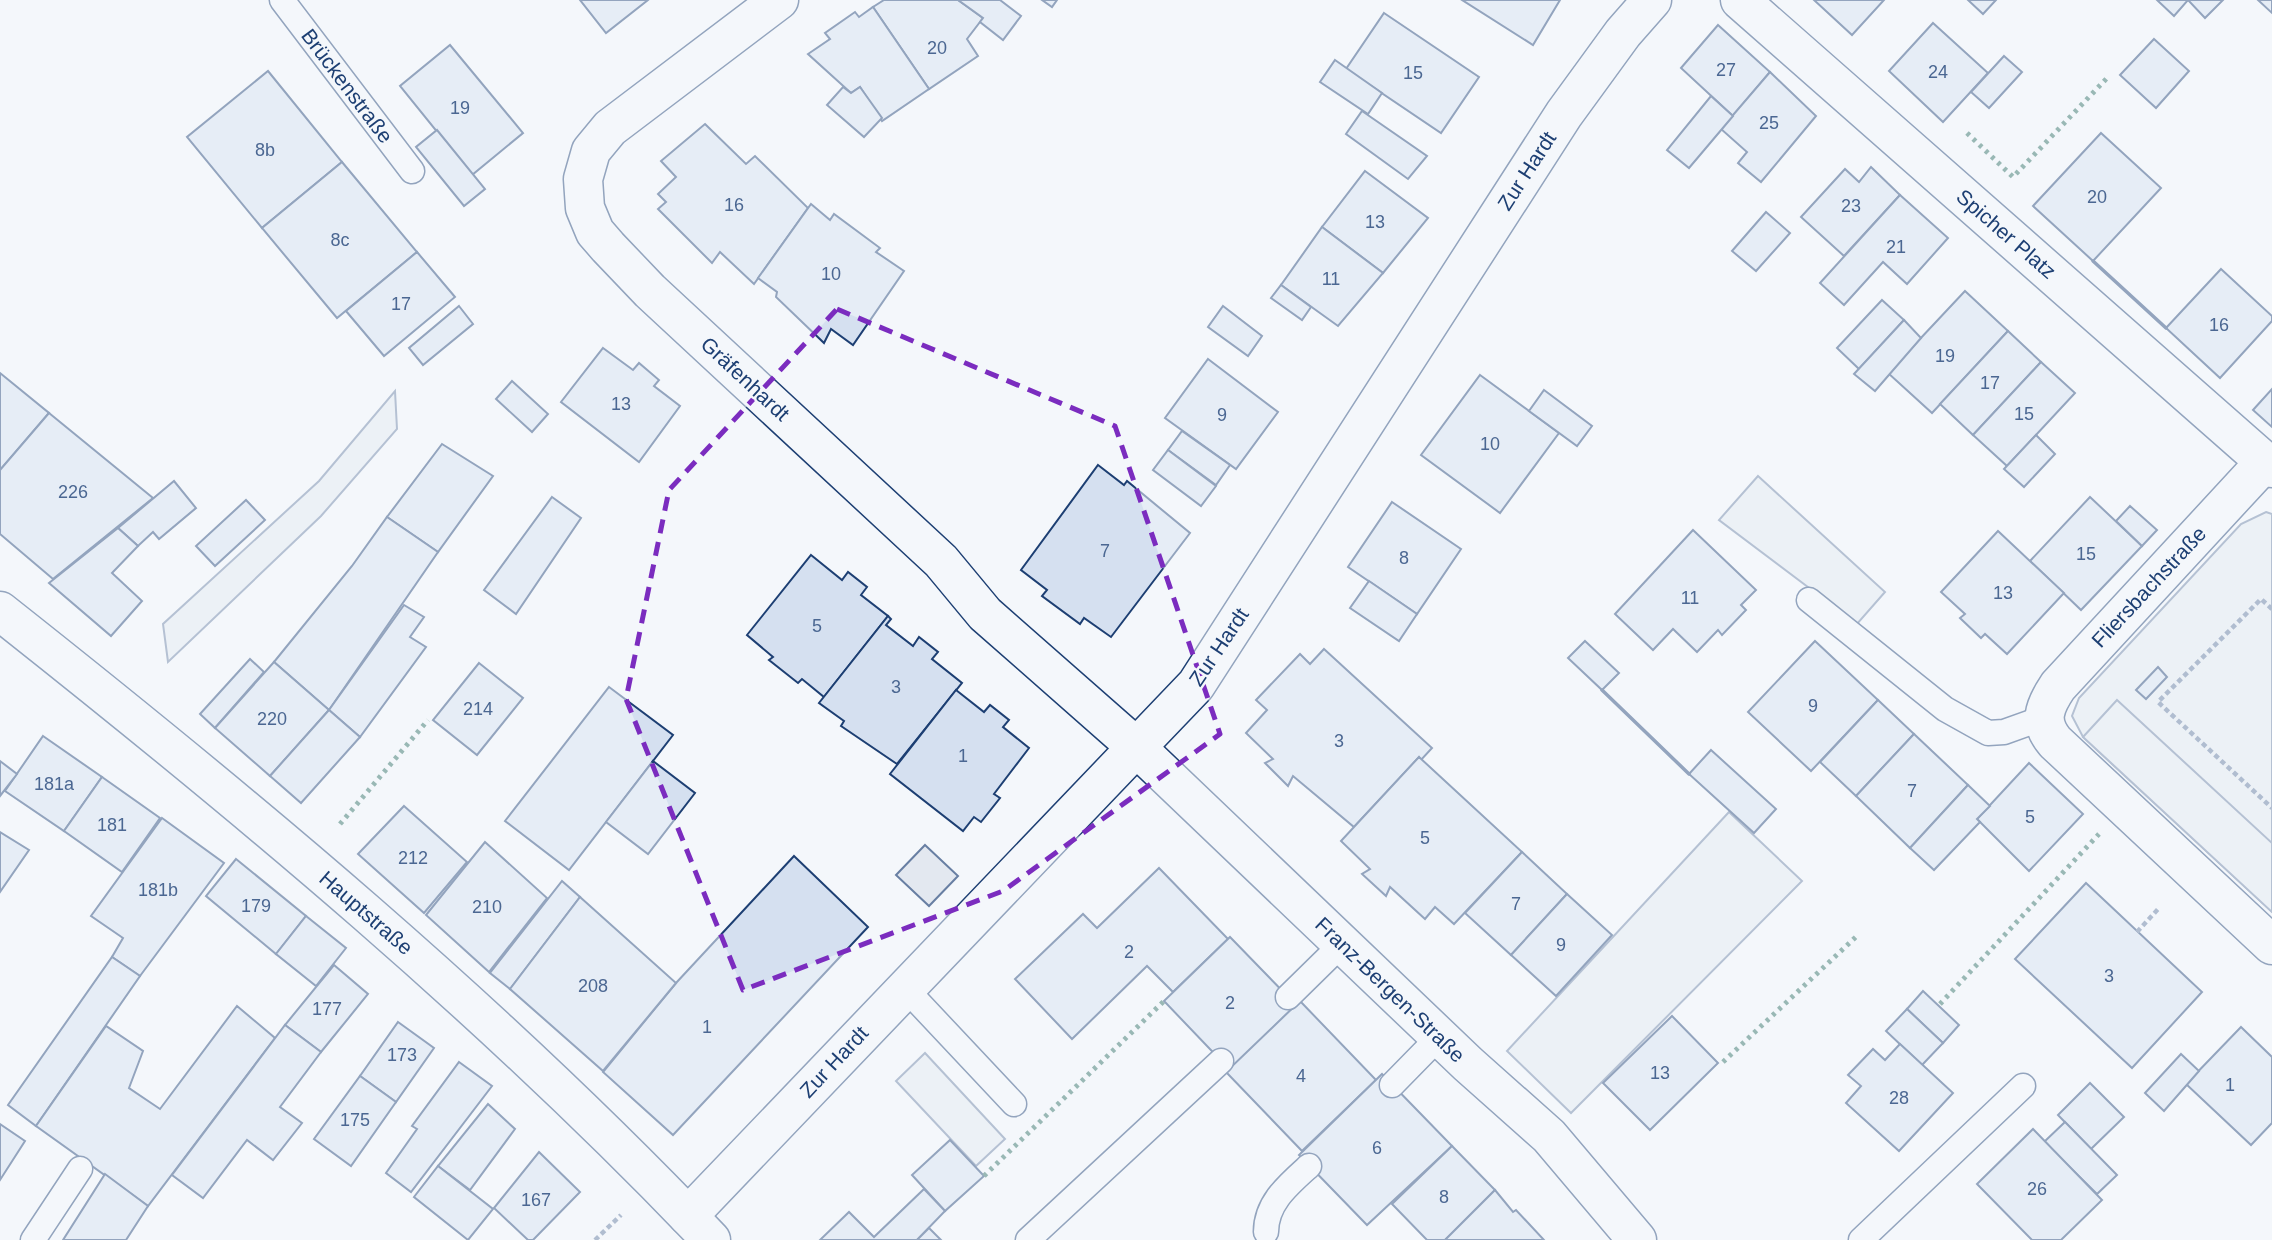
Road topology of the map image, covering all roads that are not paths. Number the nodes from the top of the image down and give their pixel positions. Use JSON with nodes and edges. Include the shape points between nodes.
{"nodes":[{"id":1,"x":282,"y":0,"type":"edge"},
{"id":2,"x":779,"y":0,"type":"edge"},
{"id":3,"x":1652,"y":0,"type":"edge"},
{"id":4,"x":1740,"y":0,"type":"edge"},
{"id":5,"x":412,"y":171,"type":"dead end"},
{"id":6,"x":2269,"y":465,"type":"edge"},
{"id":7,"x":1809,"y":600,"type":"dead end"},
{"id":8,"x":0,"y":611,"type":"edge"},
{"id":9,"x":2043,"y":718,"type":"junction"},
{"id":10,"x":1135,"y":746,"type":"junction"},
{"id":11,"x":1342,"y":944,"type":"junction"},
{"id":12,"x":2272,"y":945,"type":"edge"},
{"id":13,"x":904,"y":988,"type":"junction"},
{"id":14,"x":1288,"y":997,"type":"dead end"},
{"id":15,"x":1439,"y":1037,"type":"junction"},
{"id":16,"x":1221,"y":1061,"type":"dead end"},
{"id":17,"x":1392,"y":1085,"type":"dead end"},
{"id":18,"x":2023,"y":1086,"type":"dead end"},
{"id":19,"x":1014,"y":1104,"type":"dead end"},
{"id":20,"x":1309,"y":1166,"type":"dead end"},
{"id":21,"x":80,"y":1169,"type":"dead end"},
{"id":22,"x":700,"y":1228,"type":"edge"},
{"id":23,"x":1266,"y":1233,"type":"dead end"},
{"id":24,"x":33,"y":1240,"type":"edge"},
{"id":25,"x":1028,"y":1240,"type":"edge"},
{"id":26,"x":1637,"y":1240,"type":"edge"},
{"id":27,"x":1861,"y":1240,"type":"edge"}],
"edges":[{"from":1,"to":5,"type":"lane","name":"Brückenstraße"},
{"from":2,"to":10,"type":"street","name":"Gräfenhardt","via":[[610,128],[591,151],[583,179],[585,208],[595,232],[650,291],[941,561],[985,614]]},
{"from":3,"to":10,"type":"street","name":"Zur Hardt","via":[[1564,114],[1196,685]]},
{"from":4,"to":6,"type":"street","name":"Spicher Platz"},
{"from":6,"to":9,"type":"street","name":"Fliersbachstraße","via":[[2058,686],[2047,701]]},
{"from":7,"to":9,"type":"lane","via":[[1945,709],[1988,733]]},
{"from":8,"to":22,"type":"street","name":"Hauptstraße","via":[[294,851],[440,977]]},
{"from":9,"to":12,"type":"street","via":[[2055,743]]},
{"from":10,"to":11,"type":"street","name":"Franz-Bergen-Straße"},
{"from":10,"to":13,"type":"street","name":"Zur Hardt"},
{"from":11,"to":14,"type":"lane"},
{"from":11,"to":15,"type":"street","name":"Franz-Bergen-Straße"},
{"from":13,"to":19,"type":"lane"},
{"from":13,"to":22,"type":"street","name":"Zur Hardt"},
{"from":15,"to":17,"type":"lane"},
{"from":15,"to":26,"type":"street","name":"Franz-Bergen-Straße","via":[[1549,1136]]},
{"from":16,"to":25,"type":"lane"},
{"from":18,"to":27,"type":"lane"},
{"from":20,"to":23,"type":"lane","via":[[1275,1200],[1266,1217]]},
{"from":21,"to":24,"type":"lane"}]}
